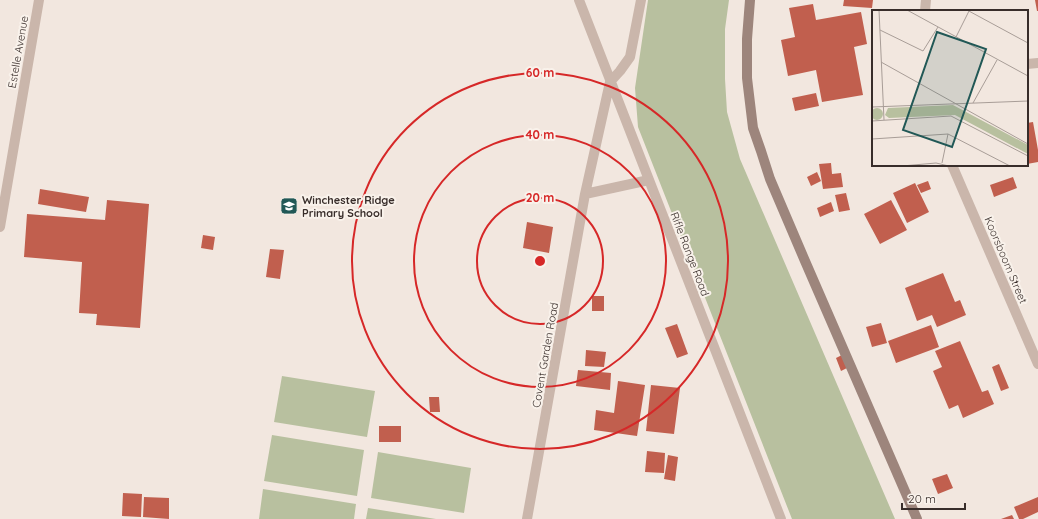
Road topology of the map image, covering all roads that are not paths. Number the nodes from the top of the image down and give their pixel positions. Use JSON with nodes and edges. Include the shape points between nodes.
{"nodes":[{"id":1,"x":39,"y":0,"type":"edge"},
{"id":2,"x":579,"y":0,"type":"edge"},
{"id":3,"x":641,"y":0,"type":"edge"},
{"id":4,"x":750,"y":0,"type":"edge"},
{"id":5,"x":926,"y":0,"type":"edge"},
{"id":6,"x":925,"y":10,"type":"edge"},
{"id":7,"x":1038,"y":63,"type":"edge"},
{"id":8,"x":1028,"y":64,"type":"edge"},
{"id":9,"x":610,"y":82,"type":"junction"},
{"id":10,"x":952,"y":166,"type":"edge"},
{"id":11,"x":648,"y":180,"type":"junction"},
{"id":12,"x":586,"y":194,"type":"junction"},
{"id":13,"x":0,"y":227,"type":"edge"},
{"id":14,"x":1038,"y":364,"type":"edge"},
{"id":15,"x":527,"y":519,"type":"edge"},
{"id":16,"x":780,"y":519,"type":"edge"},
{"id":17,"x":917,"y":519,"type":"edge"}],
"edges":[{"from":1,"to":13,"type":"street","name":"Estelle Avenue"},
{"from":2,"to":9,"type":"street","name":"Rifle Range Road"},
{"from":3,"to":9,"type":"street","via":[[630,57]]},
{"from":4,"to":17,"type":"main road","via":[[746,38],[753,128],[770,179]]},
{"from":5,"to":6,"type":"street"},
{"from":7,"to":8,"type":"street"},
{"from":9,"to":11,"type":"street","name":"Rifle Range Road"},
{"from":9,"to":12,"type":"street","name":"Covent Garden Road"},
{"from":10,"to":14,"type":"street","name":"Koorsboom Street"},
{"from":11,"to":12,"type":"street"},
{"from":11,"to":16,"type":"street","name":"Rifle Range Road"},
{"from":12,"to":15,"type":"street","name":"Covent Garden Road"}]}
